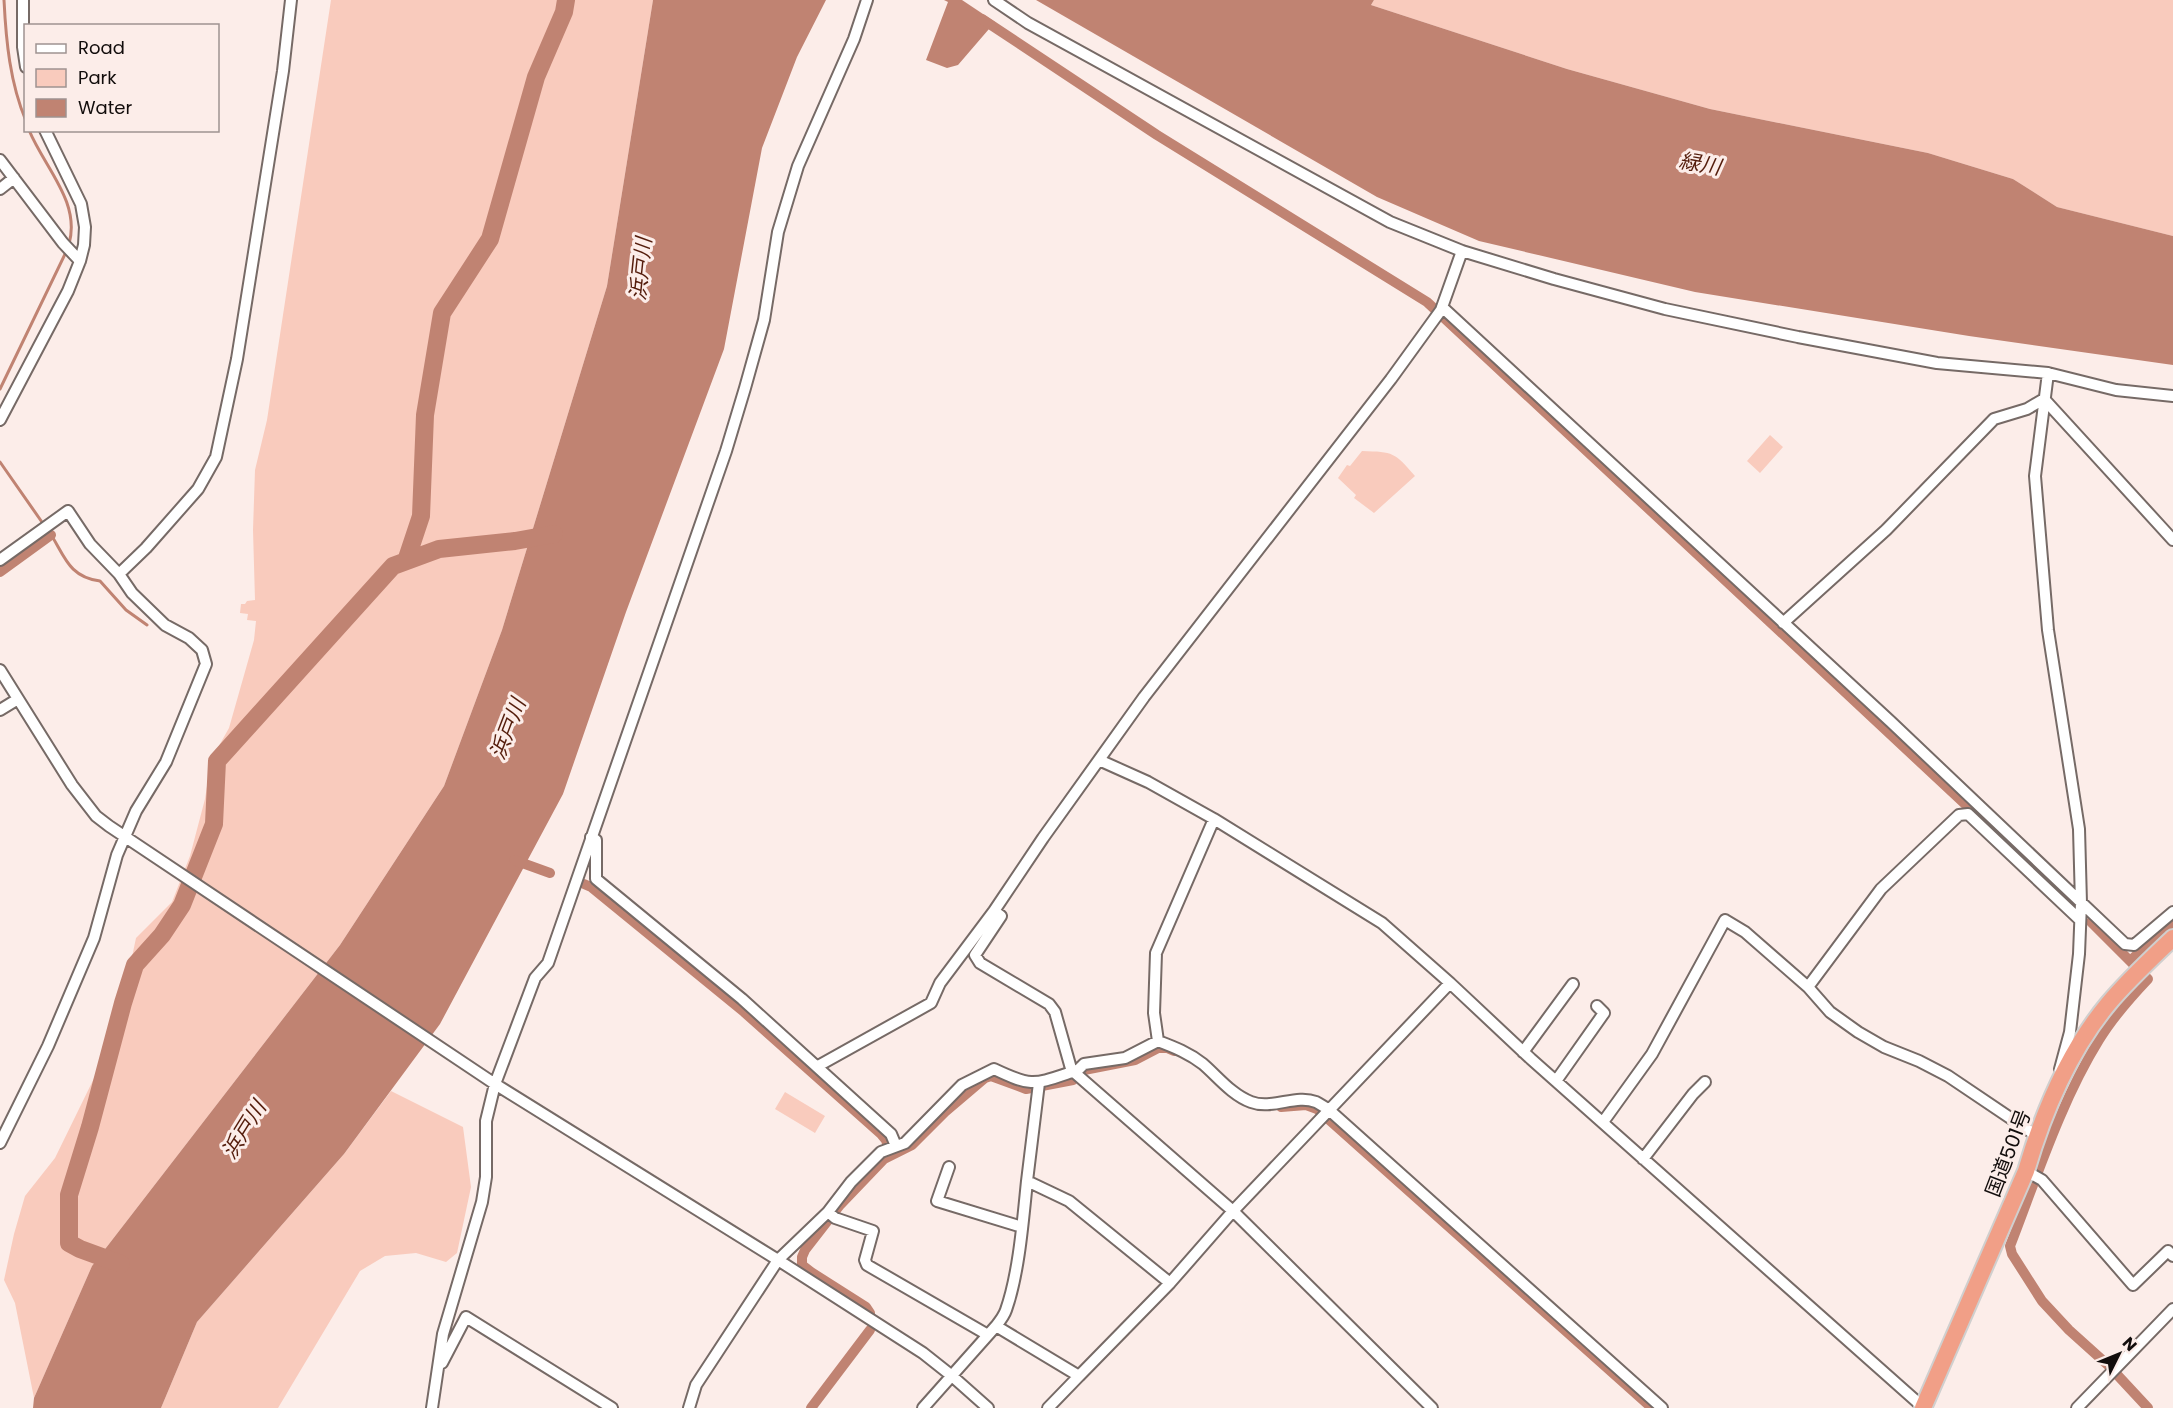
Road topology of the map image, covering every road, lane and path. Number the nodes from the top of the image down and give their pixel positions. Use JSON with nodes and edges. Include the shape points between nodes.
{"nodes":[{"id":1,"x":23,"y":0,"type":"edge"},
{"id":2,"x":291,"y":0,"type":"edge"},
{"id":3,"x":867,"y":0,"type":"edge"},
{"id":4,"x":994,"y":0,"type":"edge"},
{"id":5,"x":24,"y":54,"type":"edge"},
{"id":6,"x":46,"y":132,"type":"edge"},
{"id":7,"x":0,"y":160,"type":"edge"},
{"id":8,"x":14,"y":178,"type":"junction"},
{"id":9,"x":0,"y":189,"type":"edge"},
{"id":10,"x":1462,"y":250,"type":"junction"},
{"id":11,"x":80,"y":261,"type":"junction"},
{"id":12,"x":1439,"y":311,"type":"junction"},
{"id":13,"x":2048,"y":373,"type":"junction"},
{"id":14,"x":2173,"y":396,"type":"edge"},
{"id":15,"x":2044,"y":399,"type":"junction"},
{"id":16,"x":0,"y":420,"type":"edge"},
{"id":17,"x":2173,"y":540,"type":"edge"},
{"id":18,"x":0,"y":560,"type":"edge"},
{"id":19,"x":119,"y":574,"type":"junction"},
{"id":20,"x":1783,"y":623,"type":"junction"},
{"id":21,"x":0,"y":670,"type":"edge"},
{"id":22,"x":18,"y":699,"type":"junction"},
{"id":23,"x":0,"y":710,"type":"edge"},
{"id":24,"x":1099,"y":760,"type":"junction"},
{"id":25,"x":1214,"y":819,"type":"junction"},
{"id":26,"x":125,"y":837,"type":"junction"},
{"id":27,"x":591,"y":837,"type":"junction"},
{"id":28,"x":2081,"y":903,"type":"junction"},
{"id":29,"x":994,"y":911,"type":"junction"},
{"id":30,"x":2173,"y":912,"type":"edge"},
{"id":31,"x":2079,"y":919,"type":"junction"},
{"id":32,"x":2173,"y":938,"type":"edge"},
{"id":33,"x":1450,"y":983,"type":"junction"},
{"id":34,"x":1573,"y":984,"type":"dead end"},
{"id":35,"x":1808,"y":987,"type":"junction"},
{"id":36,"x":1597,"y":1006,"type":"dead end"},
{"id":37,"x":1158,"y":1041,"type":"junction"},
{"id":38,"x":1523,"y":1052,"type":"junction"},
{"id":39,"x":818,"y":1066,"type":"junction"},
{"id":40,"x":1074,"y":1073,"type":"junction"},
{"id":41,"x":1556,"y":1081,"type":"junction"},
{"id":42,"x":1705,"y":1082,"type":"dead end"},
{"id":43,"x":495,"y":1083,"type":"junction"},
{"id":44,"x":1039,"y":1086,"type":"junction"},
{"id":45,"x":2052,"y":1099,"type":"junction"},
{"id":46,"x":1325,"y":1113,"type":"junction"},
{"id":47,"x":1603,"y":1122,"type":"junction"},
{"id":48,"x":2037,"y":1136,"type":"junction"},
{"id":49,"x":0,"y":1143,"type":"edge"},
{"id":50,"x":891,"y":1148,"type":"junction"},
{"id":51,"x":1643,"y":1159,"type":"junction"},
{"id":52,"x":951,"y":1173,"type":"dead end"},
{"id":53,"x":2033,"y":1175,"type":"junction"},
{"id":54,"x":1027,"y":1181,"type":"junction"},
{"id":55,"x":1233,"y":1211,"type":"junction"},
{"id":56,"x":832,"y":1215,"type":"junction"},
{"id":57,"x":1022,"y":1227,"type":"junction"},
{"id":58,"x":2173,"y":1256,"type":"edge"},
{"id":59,"x":778,"y":1260,"type":"junction"},
{"id":60,"x":1170,"y":1283,"type":"junction"},
{"id":61,"x":2173,"y":1309,"type":"edge"},
{"id":62,"x":996,"y":1326,"type":"junction"},
{"id":63,"x":988,"y":1335,"type":"junction"},
{"id":64,"x":437,"y":1371,"type":"junction"},
{"id":65,"x":952,"y":1376,"type":"junction"},
{"id":66,"x":1079,"y":1376,"type":"junction"},
{"id":67,"x":432,"y":1408,"type":"edge"},
{"id":68,"x":612,"y":1408,"type":"edge"},
{"id":69,"x":689,"y":1408,"type":"edge"},
{"id":70,"x":923,"y":1408,"type":"edge"},
{"id":71,"x":988,"y":1408,"type":"edge"},
{"id":72,"x":1048,"y":1408,"type":"edge"},
{"id":73,"x":1432,"y":1408,"type":"edge"},
{"id":74,"x":1662,"y":1408,"type":"edge"},
{"id":75,"x":1923,"y":1408,"type":"edge"},
{"id":76,"x":2078,"y":1408,"type":"edge"}],
"edges":[{"from":1,"to":5,"type":"street"},
{"from":2,"to":19,"type":"street","via":[[237,359],[216,457],[198,489]]},
{"from":3,"to":27,"type":"street","via":[[798,166],[778,232],[764,320],[745,388]]},
{"from":4,"to":10,"type":"street","via":[[1028,23],[1390,222]]},
{"from":6,"to":11,"type":"street","via":[[81,204],[85,236]]},
{"from":7,"to":8,"type":"street"},
{"from":8,"to":9,"type":"street"},
{"from":8,"to":11,"type":"street"},
{"from":10,"to":12,"type":"street"},
{"from":10,"to":13,"type":"street","via":[[1665,309],[1787,335],[1937,363]]},
{"from":11,"to":16,"type":"street"},
{"from":12,"to":20,"type":"street"},
{"from":12,"to":24,"type":"street"},
{"from":13,"to":14,"type":"street","via":[[2116,390]]},
{"from":13,"to":15,"type":"street"},
{"from":15,"to":17,"type":"street"},
{"from":15,"to":20,"type":"street","via":[[1994,419],[1886,530]]},
{"from":15,"to":28,"type":"street","via":[[2035,476],[2048,630],[2079,829]]},
{"from":18,"to":19,"type":"street","via":[[68,511],[90,544]]},
{"from":19,"to":26,"type":"street","via":[[132,593],[165,625],[202,650],[206,664],[166,762]]},
{"from":20,"to":28,"type":"street"},
{"from":21,"to":22,"type":"street"},
{"from":22,"to":23,"type":"street"},
{"from":22,"to":26,"type":"street","via":[[84,802]]},
{"from":24,"to":25,"type":"street"},
{"from":24,"to":29,"type":"street"},
{"from":25,"to":33,"type":"street","via":[[1382,923]]},
{"from":25,"to":37,"type":"street","via":[[1156,953]]},
{"from":26,"to":43,"type":"street"},
{"from":26,"to":49,"type":"street","via":[[94,938],[48,1046]]},
{"from":27,"to":39,"type":"street","via":[[596,840],[596,879]]},
{"from":27,"to":43,"type":"street","via":[[548,963],[535,978]]},
{"from":28,"to":30,"type":"street","via":[[2125,944],[2134,945]]},
{"from":28,"to":31,"type":"street"},
{"from":29,"to":39,"type":"street","via":[[940,982],[928,1006]]},
{"from":29,"to":40,"type":"street","via":[[1001,916],[975,954],[980,963],[1049,1004]]},
{"from":31,"to":35,"type":"street","via":[[1968,814],[1959,815],[1881,889]]},
{"from":31,"to":45,"type":"street","via":[[2070,1032]]},
{"from":32,"to":45,"type":"highway","name":"国道501号","via":[[2108,1004],[2080,1043]]},
{"from":33,"to":38,"type":"street"},
{"from":33,"to":46,"type":"street"},
{"from":34,"to":38,"type":"street"},
{"from":35,"to":47,"type":"street","via":[[1745,932],[1725,920],[1652,1054]]},
{"from":35,"to":48,"type":"street","via":[[1830,1012],[1869,1039],[1948,1076]]},
{"from":36,"to":41,"type":"street","via":[[1604,1013]]},
{"from":37,"to":40,"type":"street","via":[[1125,1058],[1084,1064]]},
{"from":37,"to":46,"type":"street","via":[[1183,1050],[1251,1102],[1314,1101]]},
{"from":38,"to":41,"type":"street"},
{"from":39,"to":50,"type":"street","via":[[891,1134]]},
{"from":40,"to":44,"type":"street"},
{"from":40,"to":55,"type":"street"},
{"from":41,"to":47,"type":"street"},
{"from":42,"to":51,"type":"street"},
{"from":43,"to":59,"type":"street"},
{"from":43,"to":64,"type":"street","via":[[486,1120],[482,1202]]},
{"from":44,"to":50,"type":"street","via":[[994,1069],[986,1072],[962,1084],[905,1143]]},
{"from":44,"to":54,"type":"street"},
{"from":45,"to":48,"type":"highway","name":"国道501号"},
{"from":46,"to":55,"type":"street"},
{"from":46,"to":74,"type":"street"},
{"from":47,"to":51,"type":"street"},
{"from":48,"to":53,"type":"highway","name":"国道501号"},
{"from":50,"to":56,"type":"street","via":[[881,1152],[850,1182]]},
{"from":51,"to":75,"type":"street"},
{"from":52,"to":57,"type":"street","via":[[937,1201]]},
{"from":53,"to":58,"type":"street","via":[[2133,1284],[2168,1251]]},
{"from":53,"to":75,"type":"highway","name":"国道501号"},
{"from":54,"to":57,"type":"street"},
{"from":54,"to":60,"type":"street","via":[[1069,1201]]},
{"from":55,"to":60,"type":"street"},
{"from":55,"to":73,"type":"street"},
{"from":56,"to":59,"type":"street"},
{"from":56,"to":63,"type":"street","via":[[873,1231],[867,1265]]},
{"from":57,"to":62,"type":"street","via":[[1006,1312]]},
{"from":59,"to":65,"type":"street","via":[[923,1353]]},
{"from":59,"to":69,"type":"street","via":[[696,1385]]},
{"from":60,"to":66,"type":"street"},
{"from":61,"to":76,"type":"street"},
{"from":62,"to":63,"type":"street"},
{"from":62,"to":66,"type":"street"},
{"from":63,"to":65,"type":"street"},
{"from":64,"to":67,"type":"street"},
{"from":64,"to":68,"type":"street","via":[[466,1317]]},
{"from":65,"to":70,"type":"street"},
{"from":65,"to":71,"type":"street"},
{"from":66,"to":72,"type":"street"}]}
